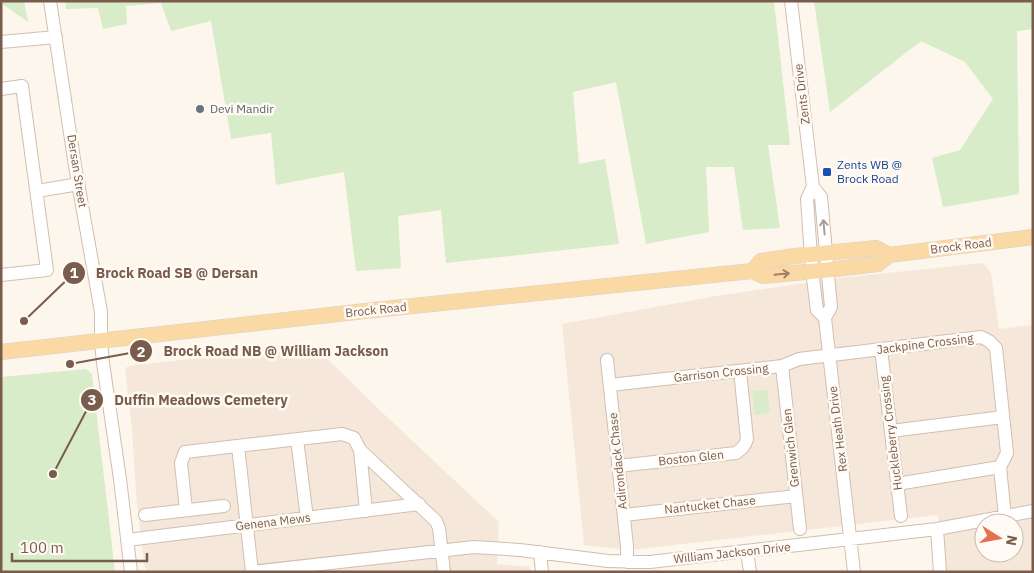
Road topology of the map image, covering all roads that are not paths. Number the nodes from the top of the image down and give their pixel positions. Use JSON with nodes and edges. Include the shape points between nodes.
{"nodes":[{"id":1,"x":50,"y":1,"type":"edge"},
{"id":2,"x":791,"y":1,"type":"edge"},
{"id":3,"x":56,"y":37,"type":"junction"},
{"id":4,"x":1,"y":42,"type":"edge"},
{"id":5,"x":1,"y":89,"type":"edge"},
{"id":6,"x":79,"y":184,"type":"junction"},
{"id":7,"x":37,"y":191,"type":"junction"},
{"id":8,"x":1033,"y":237,"type":"edge"},
{"id":9,"x":818,"y":253,"type":"junction"},
{"id":10,"x":889,"y":255,"type":"junction"},
{"id":11,"x":752,"y":271,"type":"junction"},
{"id":12,"x":820,"y":271,"type":"junction"},
{"id":13,"x":1,"y":275,"type":"edge"},
{"id":14,"x":101,"y":342,"type":"junction"},
{"id":15,"x":882,"y":349,"type":"junction"},
{"id":16,"x":1,"y":352,"type":"edge"},
{"id":17,"x":830,"y":355,"type":"junction"},
{"id":18,"x":607,"y":360,"type":"dead end"},
{"id":19,"x":782,"y":366,"type":"junction"},
{"id":20,"x":740,"y":371,"type":"junction"},
{"id":21,"x":610,"y":385,"type":"junction"},
{"id":22,"x":1003,"y":417,"type":"junction"},
{"id":23,"x":891,"y":431,"type":"junction"},
{"id":24,"x":297,"y":439,"type":"junction"},
{"id":25,"x":238,"y":446,"type":"junction"},
{"id":26,"x":360,"y":450,"type":"junction"},
{"id":27,"x":618,"y":466,"type":"junction"},
{"id":28,"x":1000,"y":467,"type":"junction"},
{"id":29,"x":897,"y":484,"type":"junction"},
{"id":30,"x":796,"y":496,"type":"junction"},
{"id":31,"x":419,"y":504,"type":"junction"},
{"id":32,"x":224,"y":506,"type":"dead end"},
{"id":33,"x":186,"y":510,"type":"junction"},
{"id":34,"x":366,"y":511,"type":"junction"},
{"id":35,"x":1006,"y":513,"type":"edge"},
{"id":36,"x":145,"y":515,"type":"dead end"},
{"id":37,"x":624,"y":515,"type":"junction"},
{"id":38,"x":900,"y":516,"type":"dead end"},
{"id":39,"x":307,"y":518,"type":"junction"},
{"id":40,"x":974,"y":522,"type":"edge"},
{"id":41,"x":247,"y":526,"type":"junction"},
{"id":42,"x":937,"y":529,"type":"junction"},
{"id":43,"x":800,"y":530,"type":"dead end"},
{"id":44,"x":851,"y":539,"type":"junction"},
{"id":45,"x":127,"y":540,"type":"junction"},
{"id":46,"x":441,"y":550,"type":"junction"},
{"id":47,"x":747,"y":551,"type":"junction"},
{"id":48,"x":540,"y":552,"type":"junction"},
{"id":49,"x":627,"y":562,"type":"junction"},
{"id":50,"x":348,"y":566,"type":"edge"},
{"id":51,"x":132,"y":572,"type":"edge"},
{"id":52,"x":252,"y":572,"type":"edge"},
{"id":53,"x":444,"y":572,"type":"edge"},
{"id":54,"x":542,"y":572,"type":"edge"},
{"id":55,"x":750,"y":572,"type":"edge"},
{"id":56,"x":854,"y":572,"type":"edge"},
{"id":57,"x":940,"y":572,"type":"edge"}],
"edges":[{"from":1,"to":3,"type":"street","name":"Dersan Street"},
{"from":2,"to":9,"type":"street","name":"Zents Drive","via":[[813,187],[807,199]]},
{"from":3,"to":4,"type":"street"},
{"from":3,"to":6,"type":"street","name":"Dersan Street"},
{"from":5,"to":7,"type":"street","via":[[22,86]]},
{"from":6,"to":7,"type":"street"},
{"from":6,"to":14,"type":"street","name":"Dersan Street","via":[[102,312]]},
{"from":7,"to":13,"type":"street","via":[[47,270]]},
{"from":8,"to":10,"type":"main road","name":"Brock Road"},
{"from":9,"to":10,"type":"main road","name":"Brock Road","via":[[876,248]]},
{"from":9,"to":11,"type":"main road","name":"Brock Road","via":[[761,262]]},
{"from":9,"to":12,"type":"street","name":"Zents Drive"},
{"from":10,"to":12,"type":"main road","name":"Brock Road","via":[[878,264]]},
{"from":11,"to":12,"type":"main road","name":"Brock Road","one_way":true,"via":[[763,276]]},
{"from":11,"to":14,"type":"main road","name":"Brock Road"},
{"from":12,"to":17,"type":"street","name":"Rex Heath Drive","via":[[831,308],[825,318]]},
{"from":14,"to":16,"type":"main road","name":"Brock Road"},
{"from":14,"to":45,"type":"street"},
{"from":15,"to":17,"type":"street","name":"Jackpine Crossing"},
{"from":15,"to":22,"type":"street","name":"Jackpine Crossing","via":[[980,337],[989,341],[996,348]]},
{"from":15,"to":23,"type":"street","name":"Huckleberry Crossing"},
{"from":17,"to":19,"type":"street","name":"Garrison Crossing","via":[[794,360]]},
{"from":17,"to":44,"type":"street","name":"Rex Heath Drive"},
{"from":18,"to":21,"type":"street","name":"Adirondack Chase"},
{"from":19,"to":20,"type":"street","name":"Garrison Crossing"},
{"from":19,"to":30,"type":"street","name":"Grenwich Glen"},
{"from":20,"to":21,"type":"street","name":"Garrison Crossing"},
{"from":20,"to":27,"type":"street","name":"Boston Glen","via":[[747,439],[742,449],[736,453]]},
{"from":21,"to":27,"type":"street","name":"Adirondack Chase"},
{"from":22,"to":23,"type":"street"},
{"from":22,"to":28,"type":"street","name":"Jackpine Crossing","via":[[1007,453]]},
{"from":23,"to":29,"type":"street","name":"Huckleberry Crossing"},
{"from":24,"to":25,"type":"street"},
{"from":24,"to":26,"type":"street","via":[[349,435]]},
{"from":24,"to":39,"type":"street"},
{"from":25,"to":33,"type":"street","via":[[185,452],[181,462]]},
{"from":25,"to":41,"type":"street"},
{"from":26,"to":31,"type":"street"},
{"from":26,"to":34,"type":"street"},
{"from":27,"to":37,"type":"street","name":"Adirondack Chase"},
{"from":28,"to":29,"type":"street"},
{"from":28,"to":35,"type":"street","name":"Jackpine Crossing"},
{"from":29,"to":38,"type":"street","name":"Huckleberry Crossing"},
{"from":30,"to":37,"type":"street","name":"Nantucket Chase"},
{"from":30,"to":43,"type":"street","name":"Grenwich Glen"},
{"from":31,"to":34,"type":"street","name":"Genena Mews"},
{"from":31,"to":46,"type":"street","via":[[436,521]]},
{"from":32,"to":33,"type":"street"},
{"from":33,"to":36,"type":"street"},
{"from":34,"to":39,"type":"street","name":"Genena Mews"},
{"from":37,"to":49,"type":"street","name":"Adirondack Chase"},
{"from":39,"to":41,"type":"street","name":"Genena Mews"},
{"from":40,"to":42,"type":"street","name":"William Jackson Drive"},
{"from":41,"to":45,"type":"street","name":"Genena Mews"},
{"from":41,"to":52,"type":"street"},
{"from":42,"to":44,"type":"street","name":"William Jackson Drive"},
{"from":42,"to":57,"type":"street"},
{"from":44,"to":47,"type":"street","name":"William Jackson Drive"},
{"from":44,"to":56,"type":"street","name":"Rex Heath Drive"},
{"from":45,"to":51,"type":"street"},
{"from":46,"to":48,"type":"street","name":"William Jackson Drive","via":[[474,548]]},
{"from":46,"to":50,"type":"street","name":"William Jackson Drive"},
{"from":46,"to":53,"type":"street"},
{"from":47,"to":49,"type":"street","name":"William Jackson Drive"},
{"from":47,"to":55,"type":"street"},
{"from":48,"to":49,"type":"street","name":"William Jackson Drive"},
{"from":48,"to":54,"type":"street"},
{"from":50,"to":52,"type":"street","name":"William Jackson Drive"}]}
